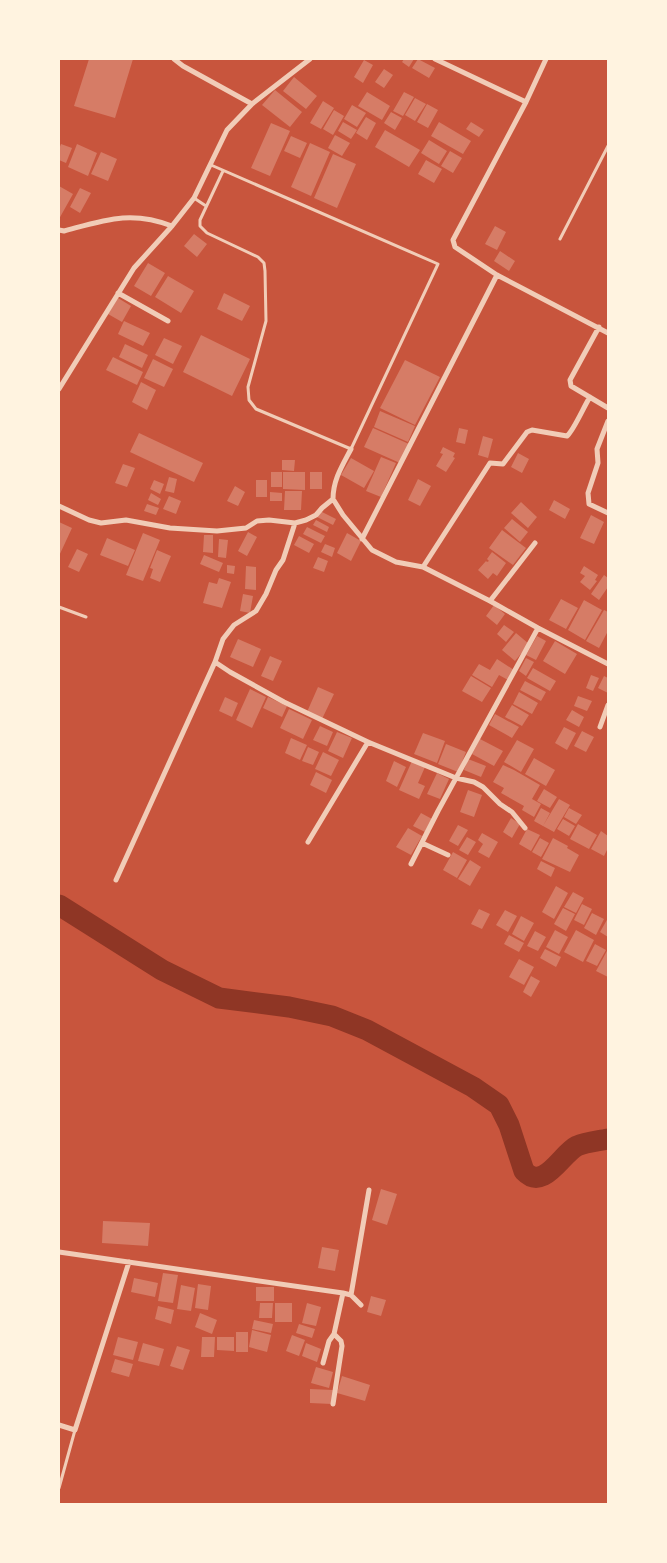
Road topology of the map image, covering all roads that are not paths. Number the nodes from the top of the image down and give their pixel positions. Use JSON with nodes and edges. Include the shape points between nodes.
{"nodes":[{"id":1,"x":174,"y":59,"type":"edge"},
{"id":2,"x":310,"y":59,"type":"edge"},
{"id":3,"x":436,"y":59,"type":"edge"},
{"id":4,"x":546,"y":59,"type":"edge"},
{"id":5,"x":526,"y":102,"type":"junction"},
{"id":6,"x":252,"y":104,"type":"junction"},
{"id":7,"x":608,"y":146,"type":"edge"},
{"id":8,"x":211,"y":164,"type":"junction"},
{"id":9,"x":223,"y":171,"type":"junction"},
{"id":10,"x":194,"y":198,"type":"junction"},
{"id":11,"x":206,"y":206,"type":"junction"},
{"id":12,"x":172,"y":226,"type":"junction"},
{"id":13,"x":59,"y":230,"type":"edge"},
{"id":14,"x":560,"y":239,"type":"dead end"},
{"id":15,"x":497,"y":275,"type":"junction"},
{"id":16,"x":118,"y":293,"type":"junction"},
{"id":17,"x":168,"y":321,"type":"dead end"},
{"id":18,"x":599,"y":327,"type":"junction"},
{"id":19,"x":608,"y":333,"type":"edge"},
{"id":20,"x":61,"y":383,"type":"edge"},
{"id":21,"x":59,"y":389,"type":"edge"},
{"id":22,"x":590,"y":396,"type":"junction"},
{"id":23,"x":608,"y":408,"type":"edge"},
{"id":24,"x":608,"y":421,"type":"edge"},
{"id":25,"x":350,"y":449,"type":"junction"},
{"id":26,"x":334,"y":499,"type":"junction"},
{"id":27,"x":59,"y":506,"type":"edge"},
{"id":28,"x":608,"y":513,"type":"edge"},
{"id":29,"x":294,"y":523,"type":"junction"},
{"id":30,"x":362,"y":539,"type":"junction"},
{"id":31,"x":534,"y":543,"type":"dead end"},
{"id":32,"x":423,"y":567,"type":"junction"},
{"id":33,"x":490,"y":601,"type":"junction"},
{"id":34,"x":59,"y":607,"type":"edge"},
{"id":35,"x":86,"y":618,"type":"dead end"},
{"id":36,"x":538,"y":628,"type":"junction"},
{"id":37,"x":215,"y":662,"type":"junction"},
{"id":38,"x":608,"y":664,"type":"edge"},
{"id":39,"x":608,"y":705,"type":"edge"},
{"id":40,"x":600,"y":727,"type":"dead end"},
{"id":41,"x":368,"y":742,"type":"junction"},
{"id":42,"x":456,"y":778,"type":"junction"},
{"id":43,"x":525,"y":828,"type":"dead end"},
{"id":44,"x":308,"y":842,"type":"dead end"},
{"id":45,"x":422,"y":843,"type":"junction"},
{"id":46,"x":448,"y":855,"type":"dead end"},
{"id":47,"x":411,"y":864,"type":"dead end"},
{"id":48,"x":116,"y":880,"type":"dead end"},
{"id":49,"x":369,"y":1190,"type":"dead end"},
{"id":50,"x":59,"y":1252,"type":"edge"},
{"id":51,"x":129,"y":1262,"type":"junction"},
{"id":52,"x":343,"y":1293,"type":"junction"},
{"id":53,"x":350,"y":1295,"type":"junction"},
{"id":54,"x":362,"y":1305,"type":"dead end"},
{"id":55,"x":334,"y":1334,"type":"junction"},
{"id":56,"x":322,"y":1363,"type":"dead end"},
{"id":57,"x":333,"y":1404,"type":"dead end"},
{"id":58,"x":59,"y":1424,"type":"edge"},
{"id":59,"x":75,"y":1430,"type":"junction"},
{"id":60,"x":59,"y":1488,"type":"edge"}],
"edges":[{"from":1,"to":6,"type":"street"},
{"from":2,"to":6,"type":"street"},
{"from":3,"to":5,"type":"street"},
{"from":4,"to":5,"type":"street"},
{"from":5,"to":15,"type":"street","via":[[452,242],[454,247]]},
{"from":6,"to":8,"type":"street","via":[[227,130]]},
{"from":7,"to":14,"type":"lane"},
{"from":8,"to":9,"type":"lane"},
{"from":8,"to":10,"type":"street"},
{"from":9,"to":11,"type":"lane"},
{"from":9,"to":25,"type":"lane","via":[[438,264]]},
{"from":10,"to":11,"type":"lane"},
{"from":10,"to":12,"type":"street"},
{"from":11,"to":25,"type":"lane","via":[[200,226],[207,233],[258,257],[264,264],[266,321],[248,387],[249,400],[256,409]]},
{"from":12,"to":13,"type":"street","via":[[156,220],[129,217]]},
{"from":12,"to":16,"type":"street","via":[[134,268]]},
{"from":15,"to":18,"type":"street"},
{"from":15,"to":30,"type":"street"},
{"from":16,"to":17,"type":"street"},
{"from":16,"to":20,"type":"street"},
{"from":18,"to":19,"type":"street"},
{"from":18,"to":22,"type":"street","via":[[570,380],[571,386]]},
{"from":20,"to":21,"type":"street"},
{"from":22,"to":23,"type":"street"},
{"from":22,"to":32,"type":"street","via":[[567,436],[532,430],[503,464],[490,464]]},
{"from":24,"to":28,"type":"street","via":[[587,498],[589,504]]},
{"from":25,"to":26,"type":"street","via":[[336,476]]},
{"from":26,"to":29,"type":"street","via":[[316,515]]},
{"from":26,"to":30,"type":"street"},
{"from":27,"to":29,"type":"street","via":[[102,523],[126,520],[170,528],[217,531],[246,528],[257,521]]},
{"from":29,"to":37,"type":"street","via":[[283,560],[266,594],[256,611],[234,625],[223,638]]},
{"from":30,"to":32,"type":"street","via":[[372,550],[396,562]]},
{"from":31,"to":33,"type":"street"},
{"from":32,"to":33,"type":"street"},
{"from":33,"to":36,"type":"street"},
{"from":34,"to":35,"type":"lane"},
{"from":36,"to":38,"type":"street"},
{"from":36,"to":42,"type":"street"},
{"from":37,"to":41,"type":"street","via":[[284,702]]},
{"from":37,"to":48,"type":"street"},
{"from":39,"to":40,"type":"street"},
{"from":41,"to":42,"type":"street"},
{"from":41,"to":44,"type":"street"},
{"from":42,"to":43,"type":"street","via":[[482,787],[512,812]]},
{"from":42,"to":45,"type":"street"},
{"from":45,"to":46,"type":"street"},
{"from":45,"to":47,"type":"street"},
{"from":49,"to":53,"type":"street"},
{"from":50,"to":51,"type":"street"},
{"from":51,"to":52,"type":"street"},
{"from":51,"to":59,"type":"street"},
{"from":52,"to":53,"type":"street"},
{"from":52,"to":55,"type":"street"},
{"from":53,"to":54,"type":"street"},
{"from":55,"to":56,"type":"street"},
{"from":55,"to":57,"type":"street","via":[[342,1346]]},
{"from":58,"to":59,"type":"street"},
{"from":59,"to":60,"type":"lane"}]}
